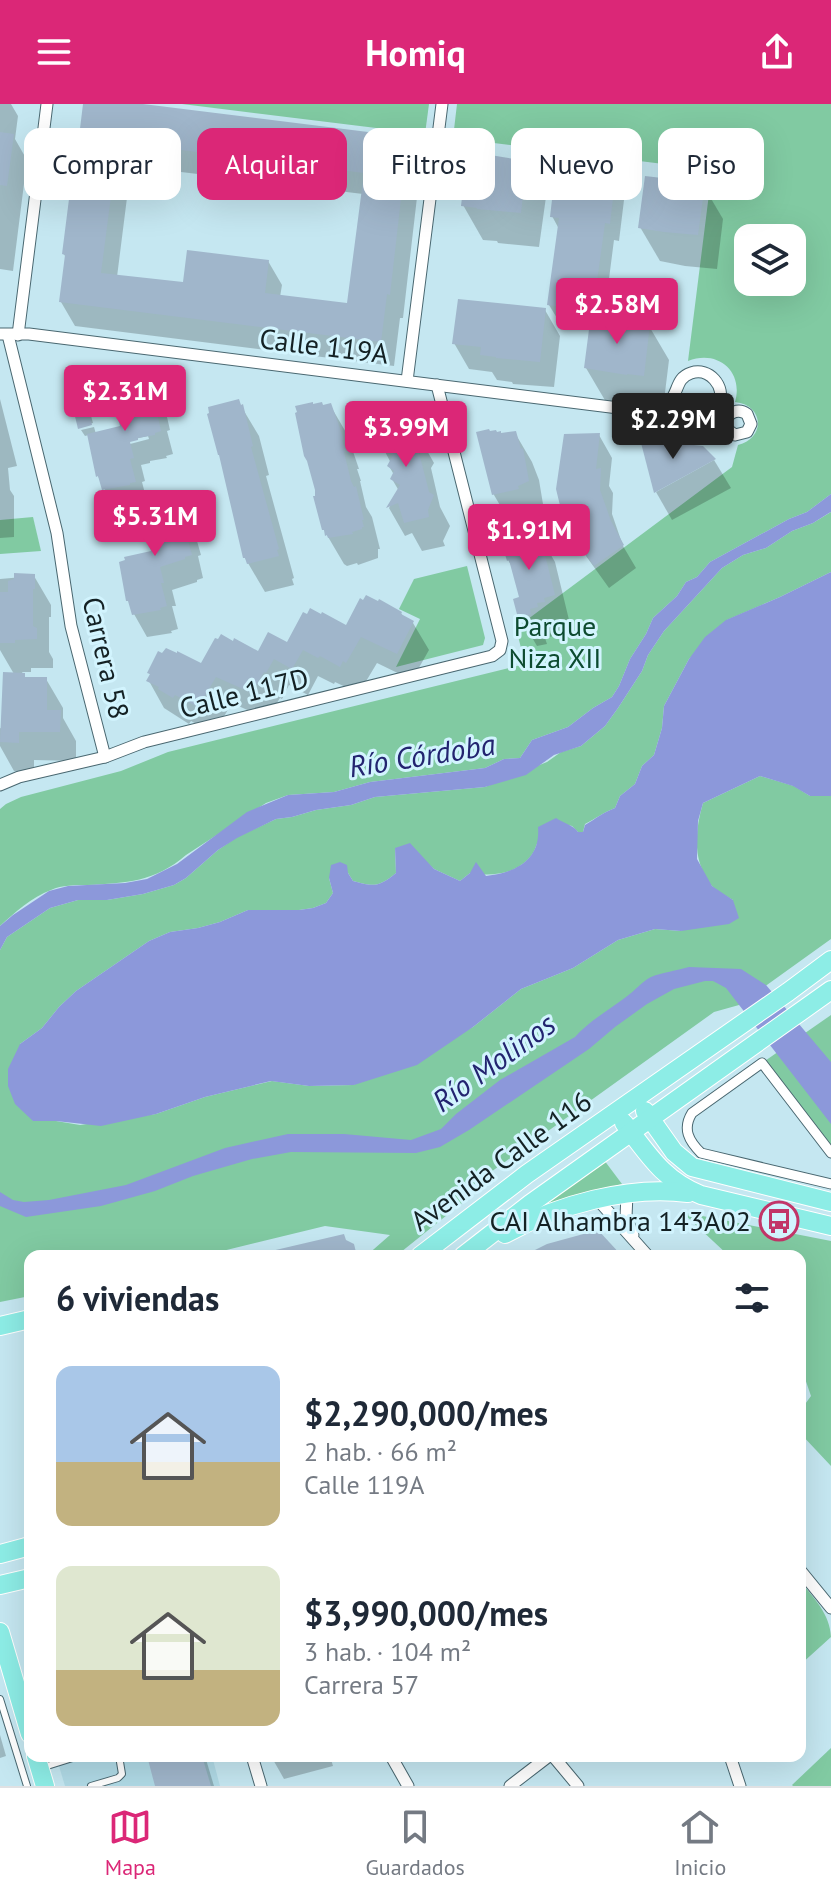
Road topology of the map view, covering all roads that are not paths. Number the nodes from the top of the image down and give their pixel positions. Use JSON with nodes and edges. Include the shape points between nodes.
{"nodes":[{"id":1,"x":47,"y":104,"type":"edge"},
{"id":2,"x":442,"y":104,"type":"edge"},
{"id":3,"x":9,"y":335,"type":"edge"},
{"id":4,"x":407,"y":381,"type":"junction"},
{"id":5,"x":437,"y":385,"type":"junction"},
{"id":6,"x":641,"y":411,"type":"junction"},
{"id":7,"x":707,"y":419,"type":"junction"},
{"id":8,"x":722,"y":421,"type":"dead end"},
{"id":9,"x":105,"y":757,"type":"junction"},
{"id":10,"x":0,"y":785,"type":"edge"},
{"id":11,"x":831,"y":960,"type":"edge"},
{"id":12,"x":831,"y":990,"type":"edge"},
{"id":13,"x":636,"y":1098,"type":"junction"},
{"id":14,"x":616,"y":1111,"type":"junction"},
{"id":15,"x":650,"y":1118,"type":"junction"},
{"id":16,"x":631,"y":1132,"type":"junction"},
{"id":17,"x":831,"y":1153,"type":"edge"},
{"id":18,"x":831,"y":1184,"type":"edge"},
{"id":19,"x":627,"y":1194,"type":"junction"},
{"id":20,"x":701,"y":1195,"type":"junction"},
{"id":21,"x":598,"y":1200,"type":"junction"},
{"id":22,"x":831,"y":1202,"type":"edge"},
{"id":23,"x":831,"y":1226,"type":"edge"},
{"id":24,"x":636,"y":1243,"type":"junction"},
{"id":25,"x":428,"y":1250,"type":"edge"},
{"id":26,"x":472,"y":1250,"type":"edge"},
{"id":27,"x":475,"y":1250,"type":"edge"},
{"id":28,"x":642,"y":1250,"type":"edge"},
{"id":29,"x":24,"y":1309,"type":"edge"},
{"id":30,"x":0,"y":1315,"type":"edge"},
{"id":31,"x":24,"y":1320,"type":"edge"},
{"id":32,"x":0,"y":1326,"type":"edge"},
{"id":33,"x":24,"y":1548,"type":"edge"},
{"id":34,"x":0,"y":1554,"type":"edge"},
{"id":35,"x":806,"y":1577,"type":"edge"},
{"id":36,"x":24,"y":1579,"type":"edge"},
{"id":37,"x":0,"y":1585,"type":"edge"},
{"id":38,"x":831,"y":1608,"type":"edge"},
{"id":39,"x":0,"y":1632,"type":"edge"},
{"id":40,"x":0,"y":1699,"type":"edge"},
{"id":41,"x":24,"y":1714,"type":"edge"},
{"id":42,"x":62,"y":1762,"type":"edge"},
{"id":43,"x":120,"y":1762,"type":"edge"},
{"id":44,"x":254,"y":1762,"type":"edge"},
{"id":45,"x":394,"y":1762,"type":"edge"},
{"id":46,"x":543,"y":1762,"type":"edge"},
{"id":47,"x":556,"y":1762,"type":"edge"},
{"id":48,"x":732,"y":1762,"type":"edge"},
{"id":49,"x":40,"y":1770,"type":"edge"},
{"id":50,"x":27,"y":1786,"type":"edge"},
{"id":51,"x":91,"y":1786,"type":"edge"},
{"id":52,"x":261,"y":1786,"type":"edge"},
{"id":53,"x":408,"y":1786,"type":"edge"},
{"id":54,"x":510,"y":1786,"type":"edge"},
{"id":55,"x":578,"y":1786,"type":"edge"},
{"id":56,"x":740,"y":1786,"type":"edge"}],
"edges":[{"from":1,"to":3,"type":"street","name":"Carrera 58"},
{"from":2,"to":4,"type":"street"},
{"from":3,"to":4,"type":"street","name":"Calle 119A"},
{"from":3,"to":9,"type":"street","name":"Carrera 58","via":[[57,533],[71,626]]},
{"from":4,"to":5,"type":"street","name":"Calle 119A"},
{"from":5,"to":6,"type":"street","name":"Calle 119A"},
{"from":5,"to":9,"type":"street","name":"Calle 117D","via":[[502,641],[500,650],[144,742]]},
{"from":6,"to":7,"type":"street","name":"Calle 119A"},
{"from":6,"to":7,"type":"street","via":[[668,403],[682,378],[697,372],[710,376],[721,395]]},
{"from":7,"to":8,"type":"street","name":"Calle 119A"},
{"from":9,"to":10,"type":"street","name":"Calle 117D"},
{"from":11,"to":13,"type":"main road"},
{"from":12,"to":15,"type":"main road"},
{"from":13,"to":14,"type":"main road","name":"Avenida Calle 116"},
{"from":13,"to":15,"type":"main road","name":"Avenida Calle 116"},
{"from":14,"to":16,"type":"main road","name":"Avenida Calle 116"},
{"from":14,"to":25,"type":"main road","name":"Avenida Calle 116"},
{"from":15,"to":16,"type":"main road","name":"Avenida Calle 116"},
{"from":15,"to":22,"type":"main road","name":"Avenida Calle 116","via":[[692,1167]]},
{"from":16,"to":20,"type":"main road","name":"Avenida Calle 116","via":[[665,1174]]},
{"from":16,"to":26,"type":"main road","name":"Avenida Calle 116"},
{"from":17,"to":18,"type":"street","via":[[762,1063],[688,1120],[687,1137],[701,1153]]},
{"from":19,"to":20,"type":"main road"},
{"from":19,"to":21,"type":"main road"},
{"from":19,"to":24,"type":"street","via":[[626,1217]]},
{"from":20,"to":23,"type":"main road","name":"Avenida Calle 116"},
{"from":21,"to":24,"type":"street"},
{"from":21,"to":27,"type":"main road","via":[[527,1223]]},
{"from":24,"to":28,"type":"street"},
{"from":29,"to":30,"type":"main road"},
{"from":31,"to":32,"type":"main road"},
{"from":33,"to":34,"type":"main road"},
{"from":35,"to":38,"type":"street"},
{"from":36,"to":37,"type":"main road"},
{"from":39,"to":41,"type":"main road"},
{"from":40,"to":50,"type":"lane"},
{"from":42,"to":49,"type":"lane"},
{"from":43,"to":51,"type":"lane","via":[[118,1778]]},
{"from":44,"to":52,"type":"street"},
{"from":45,"to":53,"type":"street"},
{"from":46,"to":54,"type":"street"},
{"from":47,"to":55,"type":"street"},
{"from":48,"to":56,"type":"street"}]}
